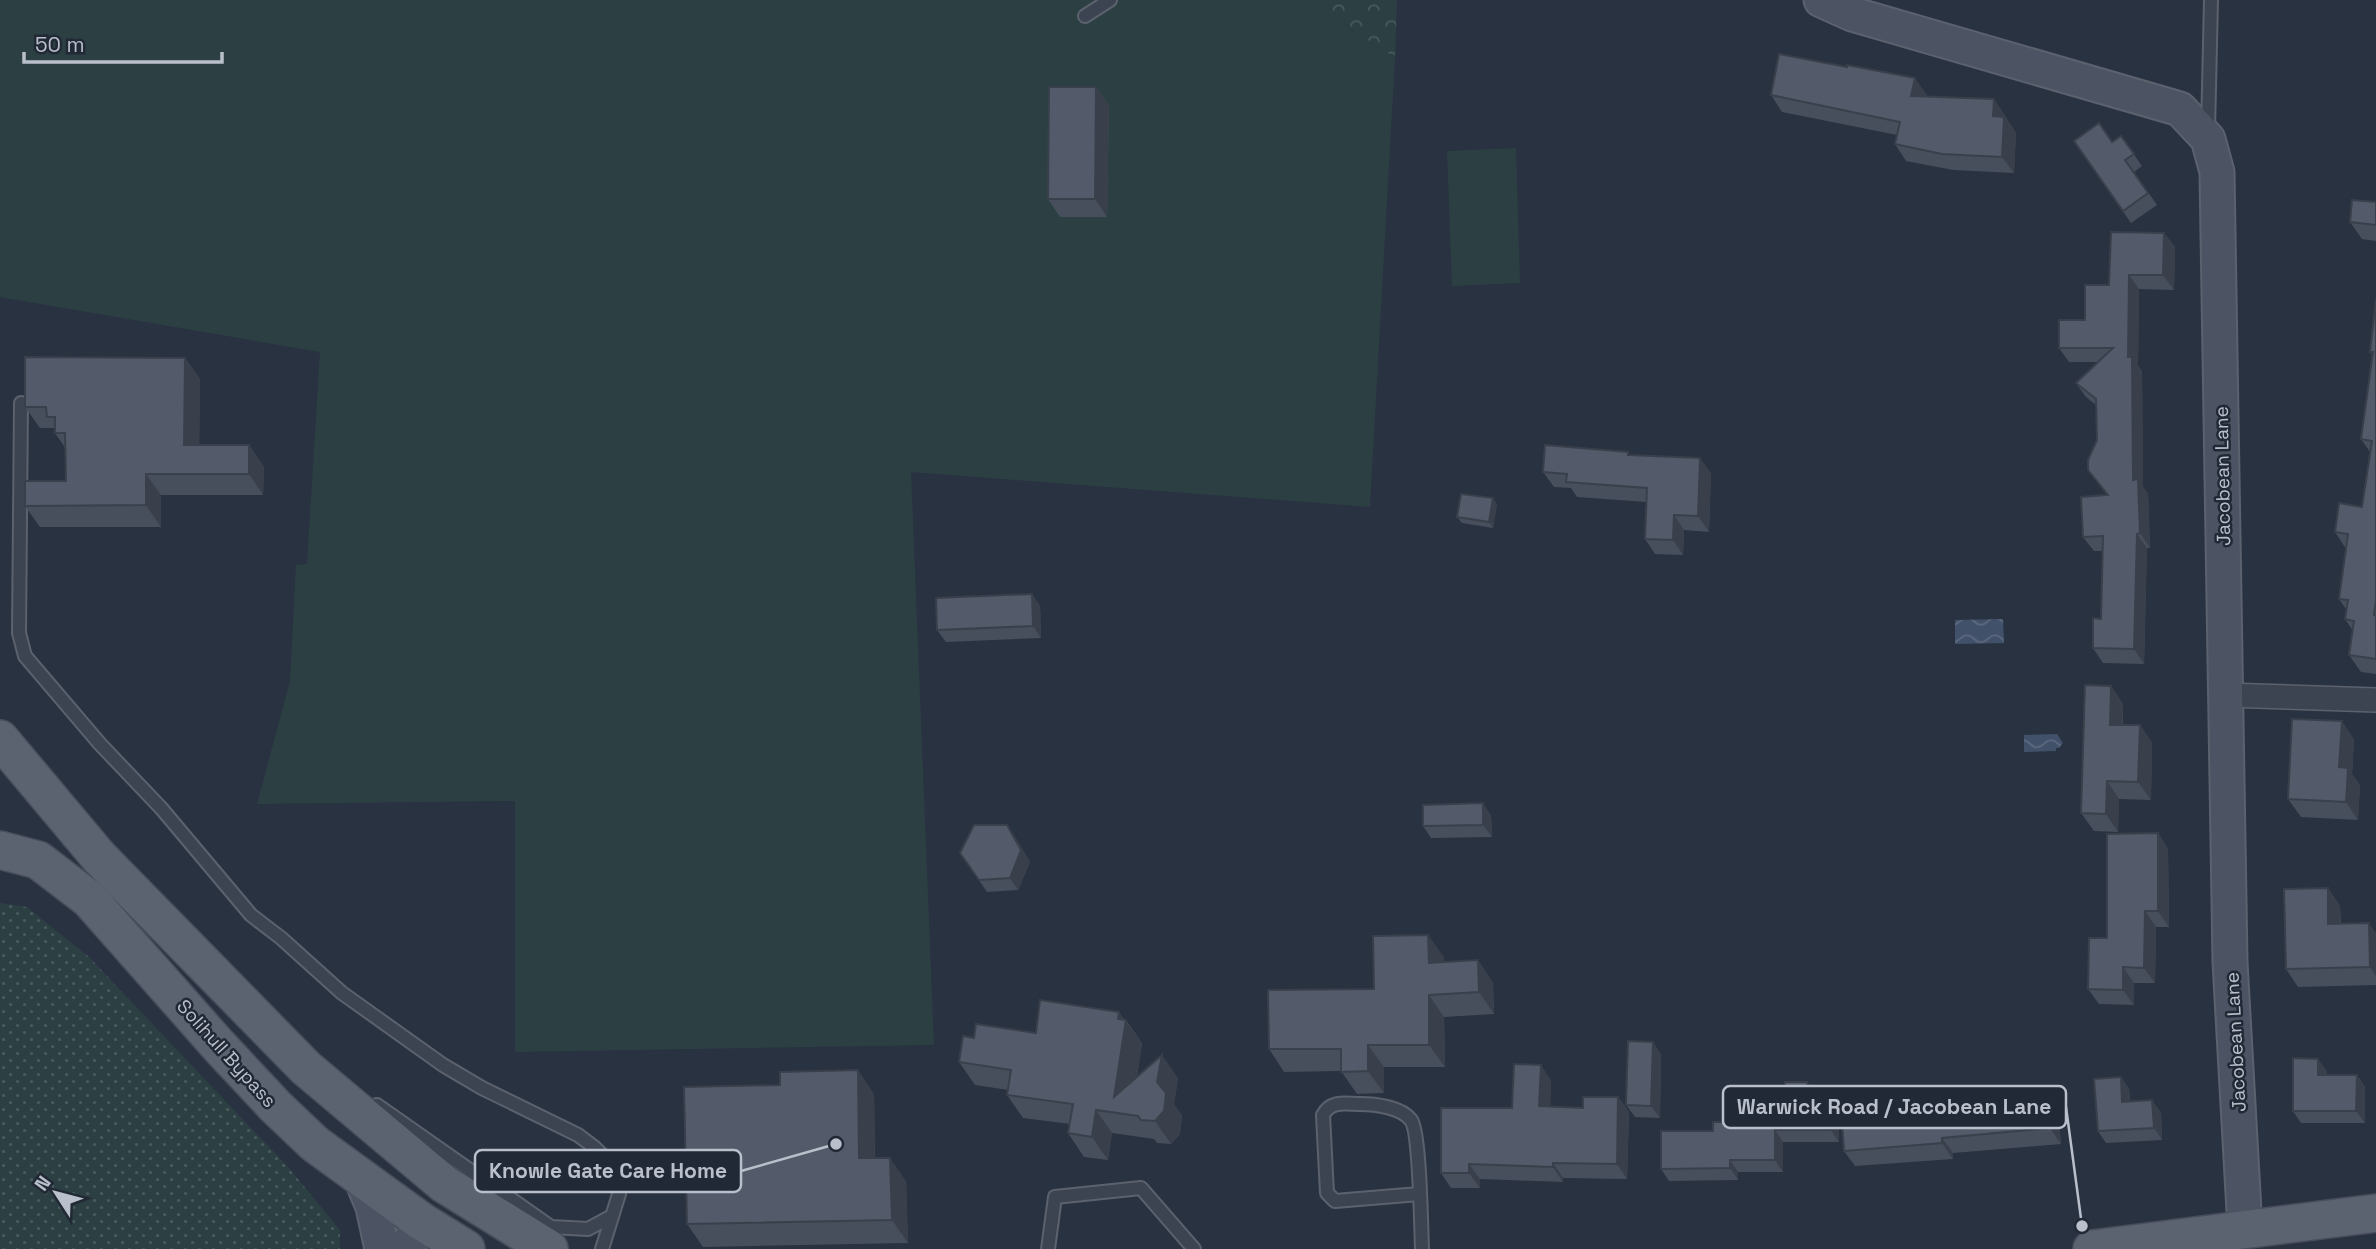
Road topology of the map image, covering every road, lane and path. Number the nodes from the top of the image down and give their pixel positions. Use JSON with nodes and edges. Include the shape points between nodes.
{"nodes":[{"id":1,"x":1110,"y":0,"type":"edge"},
{"id":2,"x":1821,"y":0,"type":"edge"},
{"id":3,"x":2211,"y":0,"type":"edge"},
{"id":4,"x":1085,"y":16,"type":"dead end"},
{"id":5,"x":2208,"y":139,"type":"junction"},
{"id":6,"x":21,"y":403,"type":"dead end"},
{"id":7,"x":2225,"y":695,"type":"junction"},
{"id":8,"x":2376,"y":700,"type":"edge"},
{"id":9,"x":0,"y":739,"type":"edge"},
{"id":10,"x":0,"y":850,"type":"edge"},
{"id":11,"x":225,"y":987,"type":"junction"},
{"id":12,"x":306,"y":1068,"type":"junction"},
{"id":13,"x":347,"y":1087,"type":"dead end"},
{"id":14,"x":373,"y":1114,"type":"junction"},
{"id":15,"x":361,"y":1178,"type":"junction"},
{"id":16,"x":1419,"y":1194,"type":"junction"},
{"id":17,"x":2376,"y":1213,"type":"edge"},
{"id":18,"x":612,"y":1216,"type":"junction"},
{"id":19,"x":2245,"y":1229,"type":"junction"},
{"id":20,"x":414,"y":1235,"type":"edge"},
{"id":21,"x":382,"y":1249,"type":"edge"},
{"id":22,"x":466,"y":1249,"type":"edge"},
{"id":23,"x":549,"y":1249,"type":"edge"},
{"id":24,"x":603,"y":1249,"type":"edge"},
{"id":25,"x":1048,"y":1249,"type":"edge"},
{"id":26,"x":1194,"y":1249,"type":"edge"},
{"id":27,"x":1422,"y":1249,"type":"edge"},
{"id":28,"x":2092,"y":1249,"type":"edge"}],
"edges":[{"from":1,"to":4,"type":"lane"},
{"from":2,"to":5,"type":"street","name":"Jacobean Lane","via":[[1852,14],[2180,109]]},
{"from":3,"to":5,"type":"lane"},
{"from":5,"to":7,"type":"street","name":"Jacobean Lane","via":[[2217,172]]},
{"from":6,"to":18,"type":"lane","via":[[19,633],[25,656],[251,915],[342,993],[443,1065],[594,1147],[615,1168],[619,1194]]},
{"from":7,"to":8,"type":"street"},
{"from":7,"to":19,"type":"street","name":"Jacobean Lane","via":[[2231,962]]},
{"from":9,"to":11,"type":"main road","via":[[99,857]]},
{"from":10,"to":15,"type":"main road","name":"Solihull Bypass","via":[[38,860],[89,899],[275,1106]]},
{"from":11,"to":12,"type":"main road"},
{"from":11,"to":20,"type":"main road","via":[[260,1046],[358,1145],[409,1184],[419,1199]]},
{"from":12,"to":13,"type":"lane"},
{"from":12,"to":14,"type":"main road"},
{"from":14,"to":18,"type":"lane","via":[[551,1227],[588,1229]]},
{"from":14,"to":23,"type":"main road","via":[[444,1184]]},
{"from":15,"to":20,"type":"main road","name":"Solihull Bypass"},
{"from":15,"to":21,"type":"street"},
{"from":16,"to":16,"type":"lane","via":[[1415,1130],[1410,1118],[1368,1104],[1326,1108],[1322,1115],[1331,1199]]},
{"from":16,"to":27,"type":"lane"},
{"from":17,"to":19,"type":"main road"},
{"from":18,"to":24,"type":"lane"},
{"from":19,"to":28,"type":"main road"},
{"from":20,"to":22,"type":"main road","name":"Solihull Bypass"},
{"from":25,"to":26,"type":"lane","via":[[1055,1197],[1141,1188]]}]}
